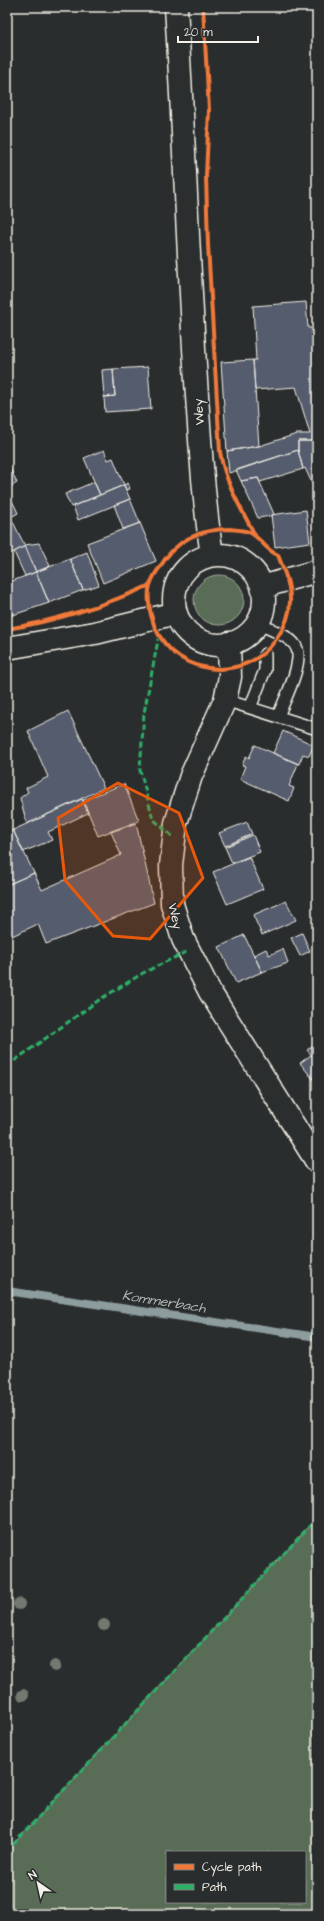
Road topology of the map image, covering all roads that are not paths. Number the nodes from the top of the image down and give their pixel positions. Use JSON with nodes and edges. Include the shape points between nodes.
{"nodes":[{"id":1,"x":176,"y":7,"type":"edge"},
{"id":2,"x":212,"y":555,"type":"junction"},
{"id":3,"x":317,"y":571,"type":"edge"},
{"id":4,"x":262,"y":587,"type":"junction"},
{"id":5,"x":176,"y":613,"type":"junction"},
{"id":6,"x":257,"y":624,"type":"junction"},
{"id":7,"x":230,"y":643,"type":"junction"},
{"id":8,"x":7,"y":648,"type":"edge"},
{"id":9,"x":265,"y":654,"type":"dead end"},
{"id":10,"x":225,"y":700,"type":"junction"},
{"id":11,"x":250,"y":708,"type":"junction"},
{"id":12,"x":278,"y":716,"type":"junction"},
{"id":13,"x":317,"y":729,"type":"edge"},
{"id":14,"x":317,"y":1162,"type":"edge"}],
"edges":[{"from":1,"to":2,"type":"main road","name":"Wey","via":[[188,269],[202,473]]},
{"from":2,"to":4,"type":"main road","via":[[226,554],[239,559],[256,574]]},
{"from":2,"to":5,"type":"main road","via":[[191,566],[180,578],[174,596]]},
{"from":3,"to":4,"type":"main road"},
{"from":4,"to":6,"type":"main road","via":[[264,604]]},
{"from":5,"to":7,"type":"main road","via":[[190,634],[199,640],[210,644]]},
{"from":5,"to":8,"type":"main road","via":[[95,633]]},
{"from":6,"to":7,"type":"main road","via":[[246,635]]},
{"from":6,"to":12,"type":"lane","via":[[292,642],[299,653],[297,667]]},
{"from":7,"to":10,"type":"main road","name":"Wey","via":[[230,677]]},
{"from":9,"to":11,"type":"lane","via":[[264,670]]},
{"from":10,"to":11,"type":"lane"},
{"from":10,"to":14,"type":"main road","name":"Wey","via":[[189,782],[176,823],[171,871],[174,915],[183,939],[210,992]]},
{"from":11,"to":12,"type":"lane"},
{"from":12,"to":13,"type":"lane"}]}
